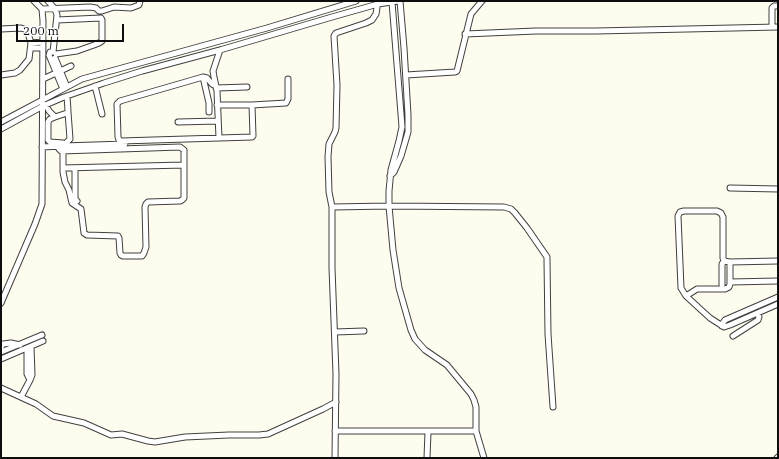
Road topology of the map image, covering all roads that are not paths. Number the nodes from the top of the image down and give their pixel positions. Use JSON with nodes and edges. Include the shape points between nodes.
{"nodes":[{"id":1,"x":34,"y":1,"type":"edge"},
{"id":2,"x":48,"y":1,"type":"edge"},
{"id":3,"x":93,"y":1,"type":"edge"},
{"id":4,"x":111,"y":1,"type":"edge"},
{"id":5,"x":140,"y":1,"type":"edge"},
{"id":6,"x":356,"y":1,"type":"edge"},
{"id":7,"x":396,"y":1,"type":"edge"},
{"id":8,"x":482,"y":1,"type":"edge"},
{"id":9,"x":378,"y":3,"type":"edge"},
{"id":10,"x":778,"y":6,"type":"edge"},
{"id":11,"x":93,"y":7,"type":"junction"},
{"id":12,"x":114,"y":7,"type":"junction"},
{"id":13,"x":42,"y":9,"type":"junction"},
{"id":14,"x":55,"y":9,"type":"junction"},
{"id":15,"x":99,"y":11,"type":"junction"},
{"id":16,"x":101,"y":18,"type":"junction"},
{"id":17,"x":57,"y":20,"type":"junction"},
{"id":18,"x":772,"y":27,"type":"junction"},
{"id":19,"x":778,"y":27,"type":"edge"},
{"id":20,"x":1,"y":29,"type":"edge"},
{"id":21,"x":465,"y":34,"type":"junction"},
{"id":22,"x":31,"y":45,"type":"junction"},
{"id":23,"x":43,"y":45,"type":"junction"},
{"id":24,"x":220,"y":50,"type":"junction"},
{"id":25,"x":53,"y":54,"type":"junction"},
{"id":26,"x":71,"y":66,"type":"dead end"},
{"id":27,"x":58,"y":72,"type":"junction"},
{"id":28,"x":1,"y":75,"type":"edge"},
{"id":29,"x":406,"y":75,"type":"junction"},
{"id":30,"x":203,"y":77,"type":"junction"},
{"id":31,"x":43,"y":79,"type":"junction"},
{"id":32,"x":288,"y":79,"type":"dead end"},
{"id":33,"x":95,"y":86,"type":"junction"},
{"id":34,"x":216,"y":87,"type":"junction"},
{"id":35,"x":247,"y":87,"type":"dead end"},
{"id":36,"x":65,"y":88,"type":"junction"},
{"id":37,"x":67,"y":96,"type":"junction"},
{"id":38,"x":43,"y":99,"type":"junction"},
{"id":39,"x":217,"y":105,"type":"junction"},
{"id":40,"x":252,"y":105,"type":"junction"},
{"id":41,"x":45,"y":106,"type":"junction"},
{"id":42,"x":68,"y":112,"type":"junction"},
{"id":43,"x":209,"y":112,"type":"dead end"},
{"id":44,"x":102,"y":114,"type":"dead end"},
{"id":45,"x":55,"y":117,"type":"junction"},
{"id":46,"x":218,"y":121,"type":"junction"},
{"id":47,"x":1,"y":122,"type":"edge"},
{"id":48,"x":178,"y":122,"type":"dead end"},
{"id":49,"x":1,"y":129,"type":"edge"},
{"id":50,"x":219,"y":138,"type":"junction"},
{"id":51,"x":128,"y":144,"type":"dead end"},
{"id":52,"x":63,"y":146,"type":"junction"},
{"id":53,"x":42,"y":148,"type":"junction"},
{"id":54,"x":184,"y":165,"type":"junction"},
{"id":55,"x":63,"y":168,"type":"junction"},
{"id":56,"x":75,"y":168,"type":"junction"},
{"id":57,"x":390,"y":176,"type":"junction"},
{"id":58,"x":730,"y":188,"type":"dead end"},
{"id":59,"x":778,"y":189,"type":"edge"},
{"id":60,"x":77,"y":201,"type":"dead end"},
{"id":61,"x":389,"y":206,"type":"junction"},
{"id":62,"x":332,"y":207,"type":"junction"},
{"id":63,"x":727,"y":261,"type":"junction"},
{"id":64,"x":778,"y":261,"type":"edge"},
{"id":65,"x":778,"y":281,"type":"edge"},
{"id":66,"x":730,"y":282,"type":"junction"},
{"id":67,"x":722,"y":285,"type":"dead end"},
{"id":68,"x":686,"y":296,"type":"junction"},
{"id":69,"x":778,"y":297,"type":"edge"},
{"id":70,"x":768,"y":301,"type":"junction"},
{"id":71,"x":1,"y":303,"type":"edge"},
{"id":72,"x":778,"y":304,"type":"edge"},
{"id":73,"x":770,"y":307,"type":"junction"},
{"id":74,"x":758,"y":313,"type":"junction"},
{"id":75,"x":731,"y":317,"type":"junction"},
{"id":76,"x":734,"y":324,"type":"junction"},
{"id":77,"x":722,"y":326,"type":"junction"},
{"id":78,"x":364,"y":331,"type":"dead end"},
{"id":79,"x":335,"y":332,"type":"junction"},
{"id":80,"x":42,"y":335,"type":"dead end"},
{"id":81,"x":733,"y":336,"type":"dead end"},
{"id":82,"x":43,"y":341,"type":"dead end"},
{"id":83,"x":20,"y":344,"type":"junction"},
{"id":84,"x":1,"y":347,"type":"edge"},
{"id":85,"x":27,"y":348,"type":"junction"},
{"id":86,"x":1,"y":352,"type":"edge"},
{"id":87,"x":1,"y":359,"type":"edge"},
{"id":88,"x":1,"y":388,"type":"edge"},
{"id":89,"x":21,"y":397,"type":"junction"},
{"id":90,"x":336,"y":402,"type":"junction"},
{"id":91,"x":553,"y":407,"type":"dead end"},
{"id":92,"x":335,"y":431,"type":"junction"},
{"id":93,"x":428,"y":432,"type":"junction"},
{"id":94,"x":476,"y":432,"type":"junction"},
{"id":95,"x":335,"y":458,"type":"edge"},
{"id":96,"x":427,"y":458,"type":"edge"},
{"id":97,"x":484,"y":458,"type":"edge"}],
"edges":[{"from":1,"to":13,"type":"street"},
{"from":2,"to":14,"type":"street"},
{"from":3,"to":11,"type":"street"},
{"from":4,"to":12,"type":"street"},
{"from":5,"to":12,"type":"street","via":[[139,5],[131,8]]},
{"from":6,"to":36,"type":"street","via":[[82,79]]},
{"from":7,"to":9,"type":"street"},
{"from":7,"to":29,"type":"street"},
{"from":7,"to":57,"type":"street","via":[[402,127]]},
{"from":8,"to":21,"type":"street","via":[[472,12]]},
{"from":9,"to":24,"type":"street"},
{"from":9,"to":62,"type":"street","via":[[372,20],[334,36],[337,121],[328,150]]},
{"from":10,"to":18,"type":"street","via":[[772,8]]},
{"from":11,"to":14,"type":"street"},
{"from":11,"to":15,"type":"street"},
{"from":12,"to":15,"type":"street"},
{"from":13,"to":14,"type":"street"},
{"from":13,"to":23,"type":"street"},
{"from":14,"to":17,"type":"street"},
{"from":15,"to":16,"type":"street"},
{"from":16,"to":17,"type":"street"},
{"from":16,"to":25,"type":"street","via":[[102,41],[78,51]]},
{"from":17,"to":25,"type":"street"},
{"from":18,"to":19,"type":"street"},
{"from":18,"to":21,"type":"street"},
{"from":20,"to":22,"type":"street","via":[[27,30]]},
{"from":21,"to":29,"type":"street","via":[[456,72]]},
{"from":22,"to":23,"type":"street"},
{"from":22,"to":28,"type":"street","via":[[29,59],[20,70]]},
{"from":23,"to":25,"type":"street"},
{"from":23,"to":31,"type":"street"},
{"from":24,"to":33,"type":"street"},
{"from":24,"to":34,"type":"street","via":[[213,71]]},
{"from":25,"to":27,"type":"street"},
{"from":26,"to":27,"type":"street"},
{"from":27,"to":31,"type":"street"},
{"from":27,"to":36,"type":"street"},
{"from":29,"to":57,"type":"street","via":[[408,132],[401,156]]},
{"from":30,"to":34,"type":"street"},
{"from":30,"to":43,"type":"street"},
{"from":30,"to":50,"type":"street","via":[[119,102],[118,139],[121,141]]},
{"from":31,"to":38,"type":"street"},
{"from":32,"to":40,"type":"street","via":[[286,103]]},
{"from":33,"to":37,"type":"street"},
{"from":33,"to":44,"type":"street"},
{"from":34,"to":35,"type":"street"},
{"from":34,"to":39,"type":"street"},
{"from":36,"to":38,"type":"street"},
{"from":37,"to":41,"type":"street"},
{"from":37,"to":42,"type":"street"},
{"from":38,"to":41,"type":"street"},
{"from":38,"to":47,"type":"street"},
{"from":39,"to":40,"type":"street"},
{"from":39,"to":46,"type":"street"},
{"from":40,"to":50,"type":"street","via":[[253,137]]},
{"from":41,"to":45,"type":"street"},
{"from":41,"to":49,"type":"street"},
{"from":41,"to":53,"type":"street"},
{"from":42,"to":45,"type":"street"},
{"from":42,"to":52,"type":"street","via":[[70,139]]},
{"from":45,"to":52,"type":"street","via":[[49,120],[48,140]]},
{"from":46,"to":48,"type":"street"},
{"from":46,"to":50,"type":"street"},
{"from":51,"to":52,"type":"street"},
{"from":52,"to":53,"type":"street"},
{"from":52,"to":54,"type":"street","via":[[180,147],[184,150]]},
{"from":52,"to":55,"type":"street"},
{"from":53,"to":71,"type":"street","via":[[42,204],[36,224]]},
{"from":54,"to":55,"type":"street","via":[[183,200],[148,202],[145,207],[146,251],[142,256],[124,257],[120,253],[118,236],[84,233],[81,209],[72,203]]},
{"from":54,"to":56,"type":"street"},
{"from":55,"to":56,"type":"street"},
{"from":56,"to":60,"type":"street"},
{"from":57,"to":61,"type":"street"},
{"from":58,"to":59,"type":"street"},
{"from":61,"to":62,"type":"street"},
{"from":61,"to":91,"type":"street","via":[[504,207],[515,213],[547,257],[548,334]]},
{"from":61,"to":94,"type":"street","via":[[399,288],[411,330],[425,350],[447,366],[472,394],[476,407]]},
{"from":62,"to":79,"type":"street"},
{"from":63,"to":64,"type":"street"},
{"from":63,"to":66,"type":"street"},
{"from":63,"to":67,"type":"street","via":[[722,264]]},
{"from":63,"to":68,"type":"street","via":[[723,258],[721,213],[680,212],[678,216],[681,288]]},
{"from":65,"to":66,"type":"street"},
{"from":66,"to":68,"type":"street","via":[[729,287],[725,289],[698,290]]},
{"from":68,"to":77,"type":"street"},
{"from":69,"to":70,"type":"street"},
{"from":70,"to":73,"type":"street"},
{"from":70,"to":75,"type":"street"},
{"from":72,"to":73,"type":"street"},
{"from":73,"to":74,"type":"street"},
{"from":74,"to":76,"type":"street"},
{"from":74,"to":81,"type":"street","via":[[758,320]]},
{"from":75,"to":76,"type":"street"},
{"from":75,"to":77,"type":"street","via":[[723,322]]},
{"from":76,"to":77,"type":"street"},
{"from":78,"to":79,"type":"street"},
{"from":79,"to":90,"type":"street"},
{"from":80,"to":83,"type":"street"},
{"from":82,"to":85,"type":"street"},
{"from":83,"to":84,"type":"street","via":[[11,342]]},
{"from":83,"to":85,"type":"street"},
{"from":83,"to":86,"type":"street"},
{"from":85,"to":87,"type":"street"},
{"from":85,"to":89,"type":"street","via":[[32,375]]},
{"from":88,"to":89,"type":"street"},
{"from":89,"to":90,"type":"street","via":[[53,416],[84,423],[111,435],[122,434],[155,442],[185,437],[268,434]]},
{"from":90,"to":92,"type":"street"},
{"from":92,"to":93,"type":"street"},
{"from":92,"to":95,"type":"street"},
{"from":93,"to":94,"type":"street"},
{"from":93,"to":96,"type":"street"},
{"from":94,"to":97,"type":"street"}]}
